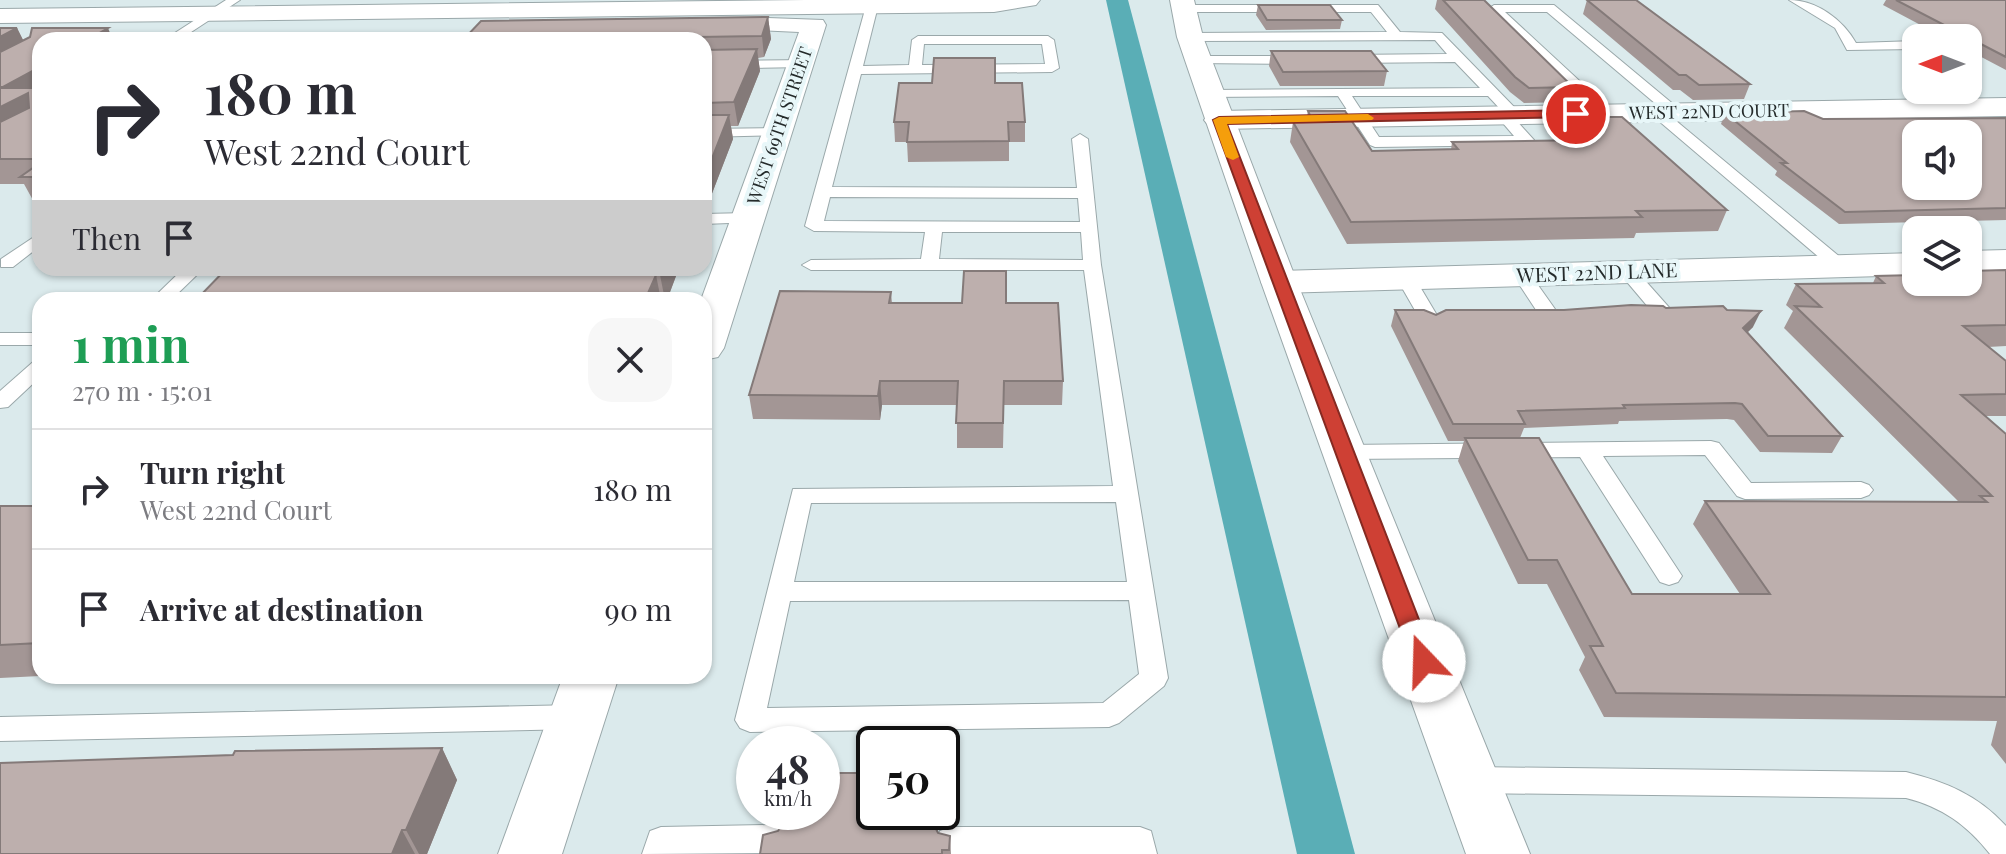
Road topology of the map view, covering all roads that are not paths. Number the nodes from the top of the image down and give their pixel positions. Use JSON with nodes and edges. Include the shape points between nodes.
{"nodes":[{"id":1,"x":234,"y":0,"type":"edge"},
{"id":2,"x":1028,"y":0,"type":"edge"},
{"id":3,"x":1795,"y":0,"type":"edge"},
{"id":4,"x":786,"y":4,"type":"edge"},
{"id":5,"x":1182,"y":4,"type":"edge"},
{"id":6,"x":546,"y":6,"type":"edge"},
{"id":7,"x":872,"y":6,"type":"junction"},
{"id":8,"x":209,"y":15,"type":"junction"},
{"id":9,"x":0,"y":16,"type":"edge"},
{"id":10,"x":493,"y":27,"type":"edge"},
{"id":11,"x":182,"y":32,"type":"edge"},
{"id":12,"x":0,"y":35,"type":"edge"},
{"id":13,"x":32,"y":35,"type":"edge"},
{"id":14,"x":1396,"y":36,"type":"junction"},
{"id":15,"x":1902,"y":45,"type":"edge"},
{"id":16,"x":1194,"y":49,"type":"junction"},
{"id":17,"x":1458,"y":58,"type":"junction"},
{"id":18,"x":1320,"y":59,"type":"edge"},
{"id":19,"x":1335,"y":59,"type":"edge"},
{"id":20,"x":804,"y":63,"type":"junction"},
{"id":21,"x":712,"y":65,"type":"edge"},
{"id":22,"x":915,"y":69,"type":"junction"},
{"id":23,"x":858,"y":70,"type":"junction"},
{"id":24,"x":1268,"y":76,"type":"junction"},
{"id":25,"x":1342,"y":92,"type":"junction"},
{"id":26,"x":1215,"y":107,"type":"junction"},
{"id":27,"x":1502,"y":107,"type":"junction"},
{"id":28,"x":2006,"y":107,"type":"edge"},
{"id":29,"x":1666,"y":113,"type":"junction"},
{"id":30,"x":1607,"y":114,"type":"junction"},
{"id":31,"x":1359,"y":118,"type":"junction"},
{"id":32,"x":778,"y":132,"type":"junction"},
{"id":33,"x":712,"y":133,"type":"edge"},
{"id":34,"x":1080,"y":139,"type":"dead end"},
{"id":35,"x":823,"y":192,"type":"junction"},
{"id":36,"x":1085,"y":193,"type":"junction"},
{"id":37,"x":748,"y":218,"type":"junction"},
{"id":38,"x":712,"y":219,"type":"edge"},
{"id":39,"x":934,"y":227,"type":"junction"},
{"id":40,"x":1089,"y":227,"type":"junction"},
{"id":41,"x":32,"y":244,"type":"edge"},
{"id":42,"x":2006,"y":261,"type":"edge"},
{"id":43,"x":1982,"y":262,"type":"edge"},
{"id":44,"x":32,"y":263,"type":"edge"},
{"id":45,"x":3,"y":264,"type":"edge"},
{"id":46,"x":929,"y":264,"type":"junction"},
{"id":47,"x":1902,"y":264,"type":"edge"},
{"id":48,"x":811,"y":265,"type":"dead end"},
{"id":49,"x":1092,"y":265,"type":"junction"},
{"id":50,"x":1840,"y":266,"type":"junction"},
{"id":51,"x":1628,"y":272,"type":"junction"},
{"id":52,"x":1522,"y":275,"type":"junction"},
{"id":53,"x":186,"y":276,"type":"edge"},
{"id":54,"x":1406,"y":279,"type":"junction"},
{"id":55,"x":1279,"y":282,"type":"junction"},
{"id":56,"x":169,"y":292,"type":"edge"},
{"id":57,"x":712,"y":317,"type":"edge"},
{"id":58,"x":1667,"y":317,"type":"edge"},
{"id":59,"x":1552,"y":319,"type":"edge"},
{"id":60,"x":1431,"y":322,"type":"edge"},
{"id":61,"x":0,"y":339,"type":"edge"},
{"id":62,"x":32,"y":339,"type":"edge"},
{"id":63,"x":32,"y":373,"type":"edge"},
{"id":64,"x":0,"y":402,"type":"edge"},
{"id":65,"x":1587,"y":449,"type":"junction"},
{"id":66,"x":1345,"y":452,"type":"junction"},
{"id":67,"x":1861,"y":490,"type":"dead end"},
{"id":68,"x":1127,"y":494,"type":"junction"},
{"id":69,"x":1669,"y":576,"type":"dead end"},
{"id":70,"x":1141,"y":591,"type":"junction"},
{"id":71,"x":779,"y":592,"type":"junction"},
{"id":72,"x":584,"y":696,"type":"edge"},
{"id":73,"x":0,"y":729,"type":"edge"},
{"id":74,"x":1468,"y":780,"type":"junction"},
{"id":75,"x":770,"y":839,"type":"edge"},
{"id":76,"x":951,"y":841,"type":"edge"},
{"id":77,"x":2006,"y":850,"type":"edge"},
{"id":78,"x":530,"y":854,"type":"edge"},
{"id":79,"x":658,"y":854,"type":"edge"},
{"id":80,"x":1141,"y":854,"type":"edge"},
{"id":81,"x":1498,"y":854,"type":"edge"}],
"edges":[{"from":1,"to":8,"type":"lane"},
{"from":2,"to":7,"type":"street","via":[[1004,5]]},
{"from":3,"to":15,"type":"lane","via":[[1840,26],[1852,47]]},
{"from":4,"to":6,"type":"street"},
{"from":4,"to":7,"type":"street"},
{"from":5,"to":14,"type":"lane","via":[[1374,8]]},
{"from":5,"to":16,"type":"street"},
{"from":6,"to":8,"type":"street"},
{"from":7,"to":23,"type":"lane"},
{"from":8,"to":9,"type":"street"},
{"from":8,"to":11,"type":"lane"},
{"from":10,"to":20,"type":"street","name":"WEST 69TH STREET","via":[[814,25]]},
{"from":12,"to":13,"type":"street"},
{"from":14,"to":16,"type":"lane"},
{"from":14,"to":17,"type":"lane","via":[[1438,36]]},
{"from":16,"to":24,"type":"lane"},
{"from":16,"to":26,"type":"street"},
{"from":17,"to":19,"type":"lane"},
{"from":17,"to":27,"type":"lane"},
{"from":18,"to":24,"type":"lane"},
{"from":20,"to":21,"type":"lane"},
{"from":20,"to":32,"type":"street","name":"WEST 69TH STREET"},
{"from":22,"to":22,"type":"lane","via":[[918,40],[1048,40],[1052,68]]},
{"from":22,"to":23,"type":"lane"},
{"from":23,"to":35,"type":"lane"},
{"from":24,"to":25,"type":"lane"},
{"from":24,"to":26,"type":"lane"},
{"from":25,"to":27,"type":"lane"},
{"from":25,"to":31,"type":"lane"},
{"from":26,"to":31,"type":"street","name":"WEST 22ND COURT"},
{"from":26,"to":55,"type":"street"},
{"from":27,"to":30,"type":"street","name":"WEST 22ND COURT"},
{"from":27,"to":31,"type":"street","name":"WEST 22ND COURT"},
{"from":28,"to":29,"type":"street","name":"WEST 22ND COURT"},
{"from":29,"to":30,"type":"street","name":"WEST 22ND COURT"},
{"from":29,"to":30,"type":"lane","via":[[1550,8],[1494,9]]},
{"from":29,"to":50,"type":"lane"},
{"from":32,"to":33,"type":"lane"},
{"from":32,"to":37,"type":"street","name":"WEST 69TH STREET"},
{"from":34,"to":36,"type":"lane"},
{"from":35,"to":36,"type":"lane"},
{"from":35,"to":39,"type":"lane","via":[[814,226]]},
{"from":36,"to":40,"type":"lane"},
{"from":37,"to":38,"type":"lane"},
{"from":37,"to":57,"type":"street","name":"WEST 69TH STREET"},
{"from":39,"to":40,"type":"lane"},
{"from":39,"to":46,"type":"lane"},
{"from":40,"to":49,"type":"lane"},
{"from":41,"to":45,"type":"lane"},
{"from":42,"to":43,"type":"street"},
{"from":44,"to":45,"type":"lane"},
{"from":46,"to":48,"type":"lane"},
{"from":46,"to":49,"type":"lane"},
{"from":47,"to":50,"type":"street","name":"WEST 22ND LANE"},
{"from":49,"to":68,"type":"lane"},
{"from":50,"to":51,"type":"street","name":"WEST 22ND LANE"},
{"from":51,"to":52,"type":"street","name":"WEST 22ND LANE"},
{"from":51,"to":58,"type":"lane"},
{"from":52,"to":54,"type":"street","name":"WEST 22ND LANE"},
{"from":52,"to":59,"type":"lane"},
{"from":53,"to":56,"type":"lane"},
{"from":54,"to":55,"type":"street","name":"WEST 22ND LANE"},
{"from":54,"to":60,"type":"lane"},
{"from":55,"to":66,"type":"street"},
{"from":61,"to":62,"type":"lane"},
{"from":63,"to":64,"type":"lane"},
{"from":65,"to":66,"type":"lane"},
{"from":65,"to":67,"type":"lane","via":[[1711,448],[1745,491]]},
{"from":65,"to":69,"type":"lane"},
{"from":66,"to":74,"type":"street"},
{"from":68,"to":70,"type":"lane"},
{"from":68,"to":71,"type":"lane","via":[[801,495]]},
{"from":70,"to":71,"type":"lane"},
{"from":70,"to":71,"type":"lane","via":[[1154,678],[1109,715],[750,720]]},
{"from":72,"to":73,"type":"lane"},
{"from":72,"to":78,"type":"street"},
{"from":74,"to":77,"type":"lane","via":[[1906,785],[1960,802],[1984,821]]},
{"from":74,"to":81,"type":"street"},
{"from":75,"to":79,"type":"lane","via":[[661,841]]},
{"from":76,"to":80,"type":"lane","via":[[1140,841]]}]}
